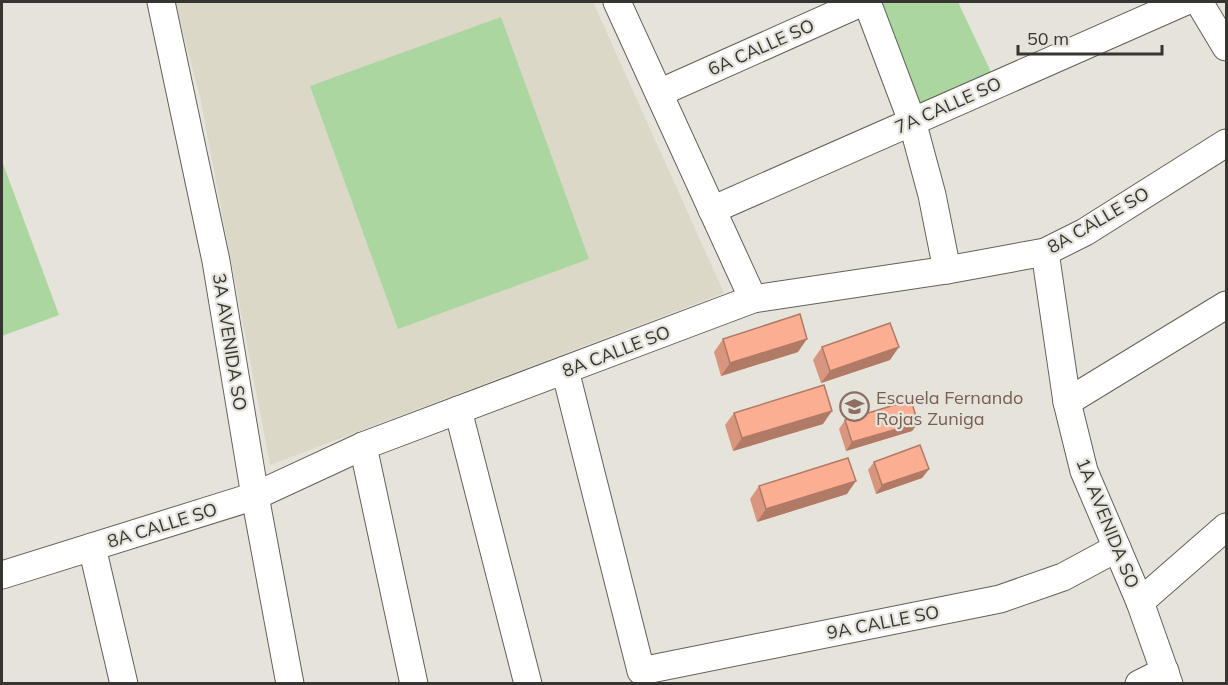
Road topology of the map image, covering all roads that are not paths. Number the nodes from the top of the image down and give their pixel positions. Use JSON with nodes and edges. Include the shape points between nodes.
{"nodes":[{"id":1,"x":161,"y":2,"type":"edge"},
{"id":2,"x":617,"y":2,"type":"edge"},
{"id":3,"x":865,"y":2,"type":"edge"},
{"id":4,"x":1184,"y":2,"type":"edge"},
{"id":5,"x":1198,"y":2,"type":"edge"},
{"id":6,"x":1227,"y":47,"type":"edge"},
{"id":7,"x":659,"y":93,"type":"junction"},
{"id":8,"x":912,"y":121,"type":"junction"},
{"id":9,"x":1227,"y":143,"type":"edge"},
{"id":10,"x":712,"y":210,"type":"junction"},
{"id":11,"x":1045,"y":252,"type":"junction"},
{"id":12,"x":947,"y":270,"type":"junction"},
{"id":13,"x":753,"y":299,"type":"junction"},
{"id":14,"x":1227,"y":305,"type":"edge"},
{"id":15,"x":565,"y":370,"type":"junction"},
{"id":16,"x":1067,"y":402,"type":"junction"},
{"id":17,"x":458,"y":410,"type":"junction"},
{"id":18,"x":363,"y":446,"type":"junction"},
{"id":19,"x":255,"y":496,"type":"junction"},
{"id":20,"x":1227,"y":527,"type":"edge"},
{"id":21,"x":92,"y":547,"type":"junction"},
{"id":22,"x":1117,"y":548,"type":"junction"},
{"id":23,"x":2,"y":575,"type":"edge"},
{"id":24,"x":1140,"y":602,"type":"junction"},
{"id":25,"x":1167,"y":678,"type":"edge"},
{"id":26,"x":124,"y":684,"type":"edge"},
{"id":27,"x":290,"y":684,"type":"edge"},
{"id":28,"x":414,"y":684,"type":"edge"},
{"id":29,"x":528,"y":684,"type":"edge"},
{"id":30,"x":1139,"y":684,"type":"edge"}],
"edges":[{"from":1,"to":19,"type":"street","name":"3A AVENIDA SO","via":[[216,261]]},
{"from":2,"to":7,"type":"street"},
{"from":3,"to":7,"type":"street","name":"6A CALLE SO"},
{"from":3,"to":8,"type":"street"},
{"from":4,"to":8,"type":"street","name":"7A CALLE SO"},
{"from":5,"to":6,"type":"street"},
{"from":7,"to":10,"type":"street"},
{"from":8,"to":10,"type":"street","name":"7A CALLE SO"},
{"from":8,"to":12,"type":"street"},
{"from":9,"to":11,"type":"street","name":"8A CALLE SO"},
{"from":10,"to":13,"type":"street"},
{"from":11,"to":12,"type":"street","name":"8A CALLE SO"},
{"from":11,"to":16,"type":"street","name":"1A AVENIDA SO"},
{"from":12,"to":13,"type":"street","name":"8A CALLE SO"},
{"from":13,"to":15,"type":"street","name":"8A CALLE SO"},
{"from":14,"to":16,"type":"street"},
{"from":15,"to":17,"type":"street","name":"8A CALLE SO"},
{"from":15,"to":22,"type":"street","name":"9A CALLE SO","via":[[641,671],[1000,599],[1063,577]]},
{"from":16,"to":22,"type":"street","name":"1A AVENIDA SO","via":[[1084,471]]},
{"from":17,"to":18,"type":"street","name":"8A CALLE SO"},
{"from":17,"to":29,"type":"street"},
{"from":18,"to":19,"type":"street","name":"8A CALLE SO"},
{"from":18,"to":28,"type":"street"},
{"from":19,"to":21,"type":"street","name":"8A CALLE SO"},
{"from":19,"to":27,"type":"street","name":"3A AVENIDA SO"},
{"from":20,"to":24,"type":"street"},
{"from":21,"to":23,"type":"street","name":"8A CALLE SO"},
{"from":21,"to":26,"type":"street"},
{"from":22,"to":24,"type":"street","name":"1A AVENIDA SO"},
{"from":24,"to":25,"type":"street","name":"1A AVENIDA SO"},
{"from":25,"to":30,"type":"street"}]}
